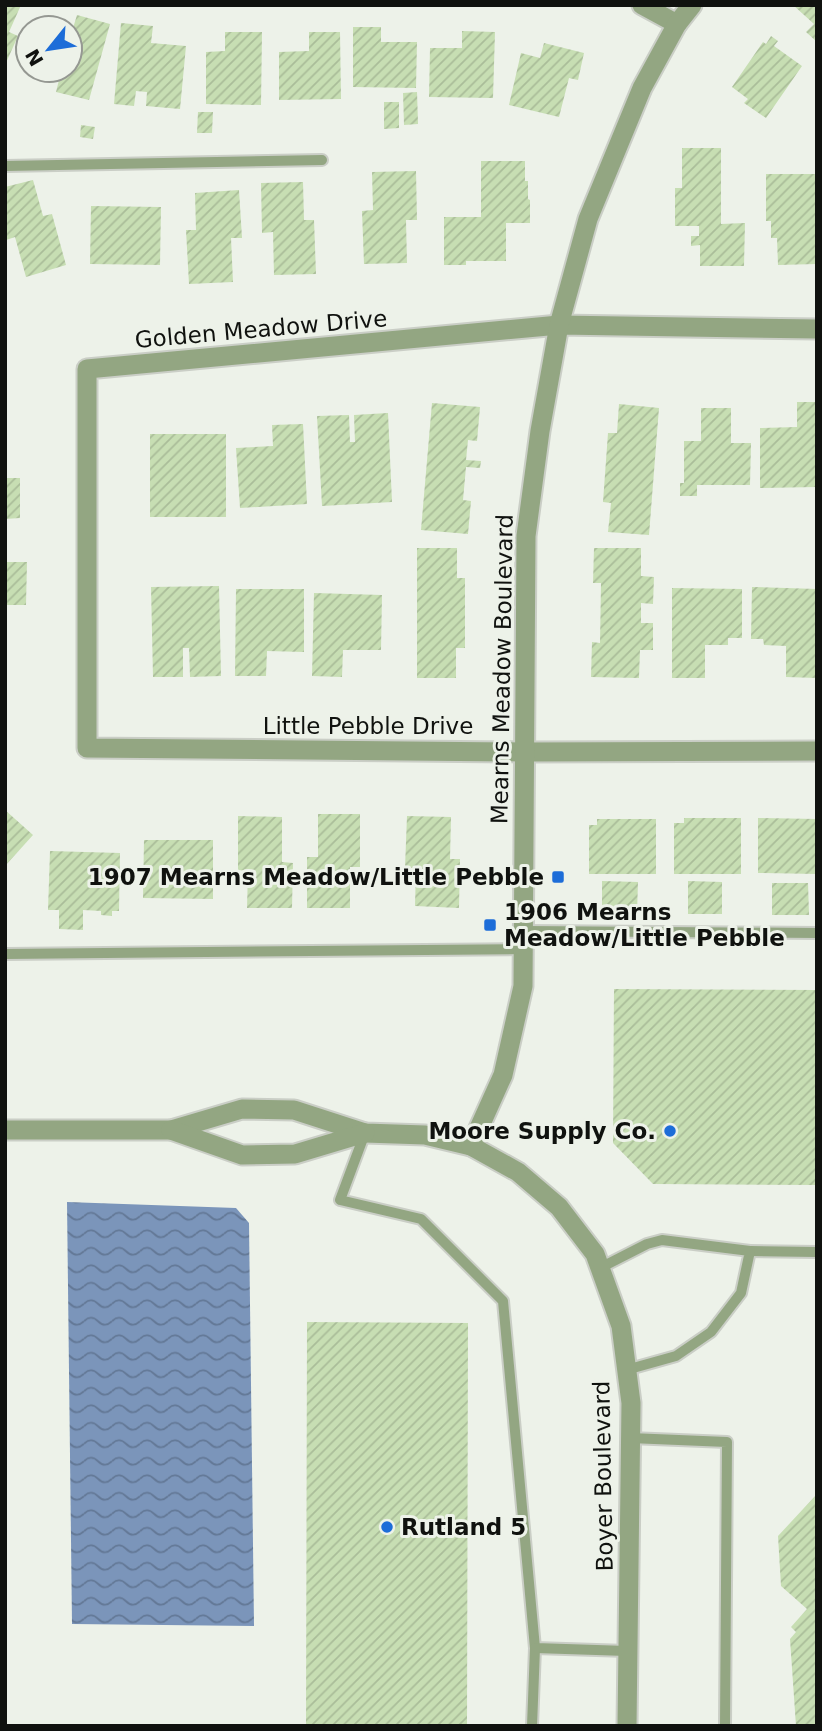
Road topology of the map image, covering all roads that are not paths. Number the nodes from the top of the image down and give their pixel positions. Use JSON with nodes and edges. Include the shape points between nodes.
{"nodes":[{"id":1,"x":642,"y":5,"type":"edge"},
{"id":2,"x":692,"y":5,"type":"edge"},
{"id":3,"x":677,"y":24,"type":"junction"},
{"id":4,"x":321,"y":160,"type":"dead end"},
{"id":5,"x":5,"y":166,"type":"edge"},
{"id":6,"x":559,"y":326,"type":"junction"},
{"id":7,"x":817,"y":329,"type":"edge"},
{"id":8,"x":87,"y":748,"type":"joint"},
{"id":9,"x":817,"y":751,"type":"edge"},
{"id":10,"x":523,"y":752,"type":"junction"},
{"id":11,"x":817,"y":933,"type":"edge"},
{"id":12,"x":523,"y":940,"type":"junction"},
{"id":13,"x":5,"y":954,"type":"edge"},
{"id":14,"x":5,"y":1130,"type":"edge"},
{"id":15,"x":171,"y":1130,"type":"junction"},
{"id":16,"x":365,"y":1133,"type":"junction"},
{"id":17,"x":471,"y":1146,"type":"junction"},
{"id":18,"x":750,"y":1251,"type":"junction"},
{"id":19,"x":817,"y":1252,"type":"edge"},
{"id":20,"x":600,"y":1268,"type":"junction"},
{"id":21,"x":626,"y":1370,"type":"junction"},
{"id":22,"x":630,"y":1438,"type":"junction"},
{"id":23,"x":535,"y":1648,"type":"junction"},
{"id":24,"x":627,"y":1651,"type":"junction"},
{"id":25,"x":532,"y":1726,"type":"edge"},
{"id":26,"x":627,"y":1726,"type":"edge"},
{"id":27,"x":725,"y":1726,"type":"edge"}],
"edges":[{"from":1,"to":3,"type":"street"},
{"from":2,"to":3,"type":"street","name":"Mearns Meadow Boulevard"},
{"from":3,"to":6,"type":"street","name":"Mearns Meadow Boulevard","via":[[642,88],[588,219]]},
{"from":4,"to":5,"type":"lane"},
{"from":6,"to":7,"type":"street","name":"Golden Meadow Drive"},
{"from":6,"to":8,"type":"street","name":"Golden Meadow Drive","via":[[87,369]]},
{"from":6,"to":10,"type":"street","name":"Mearns Meadow Boulevard","via":[[526,536]]},
{"from":8,"to":10,"type":"street","name":"Little Pebble Drive"},
{"from":9,"to":10,"type":"street","name":"Little Pebble Drive"},
{"from":10,"to":12,"type":"street","name":"Mearns Meadow Boulevard"},
{"from":11,"to":12,"type":"lane"},
{"from":12,"to":13,"type":"lane"},
{"from":12,"to":17,"type":"street","name":"Mearns Meadow Boulevard","via":[[523,986],[503,1075]]},
{"from":14,"to":15,"type":"street","name":"Boyer Boulevard"},
{"from":15,"to":16,"type":"street","name":"Boyer Boulevard","via":[[242,1110],[295,1110]]},
{"from":15,"to":16,"type":"street","name":"Boyer Boulevard","via":[[242,1155],[295,1154]]},
{"from":16,"to":17,"type":"street","name":"Boyer Boulevard","via":[[425,1135]]},
{"from":16,"to":23,"type":"lane","via":[[340,1200],[421,1219],[503,1301]]},
{"from":17,"to":20,"type":"street","name":"Boyer Boulevard","via":[[518,1172],[559,1207],[595,1254]]},
{"from":18,"to":19,"type":"lane"},
{"from":18,"to":20,"type":"lane","via":[[662,1240]]},
{"from":18,"to":21,"type":"lane","via":[[741,1293],[711,1332],[676,1356]]},
{"from":20,"to":21,"type":"street","name":"Boyer Boulevard","via":[[621,1326]]},
{"from":21,"to":22,"type":"street","name":"Boyer Boulevard"},
{"from":22,"to":24,"type":"street","name":"Boyer Boulevard"},
{"from":22,"to":27,"type":"lane","via":[[727,1442]]},
{"from":23,"to":24,"type":"lane"},
{"from":23,"to":25,"type":"lane"},
{"from":24,"to":26,"type":"street","name":"Boyer Boulevard"}]}
